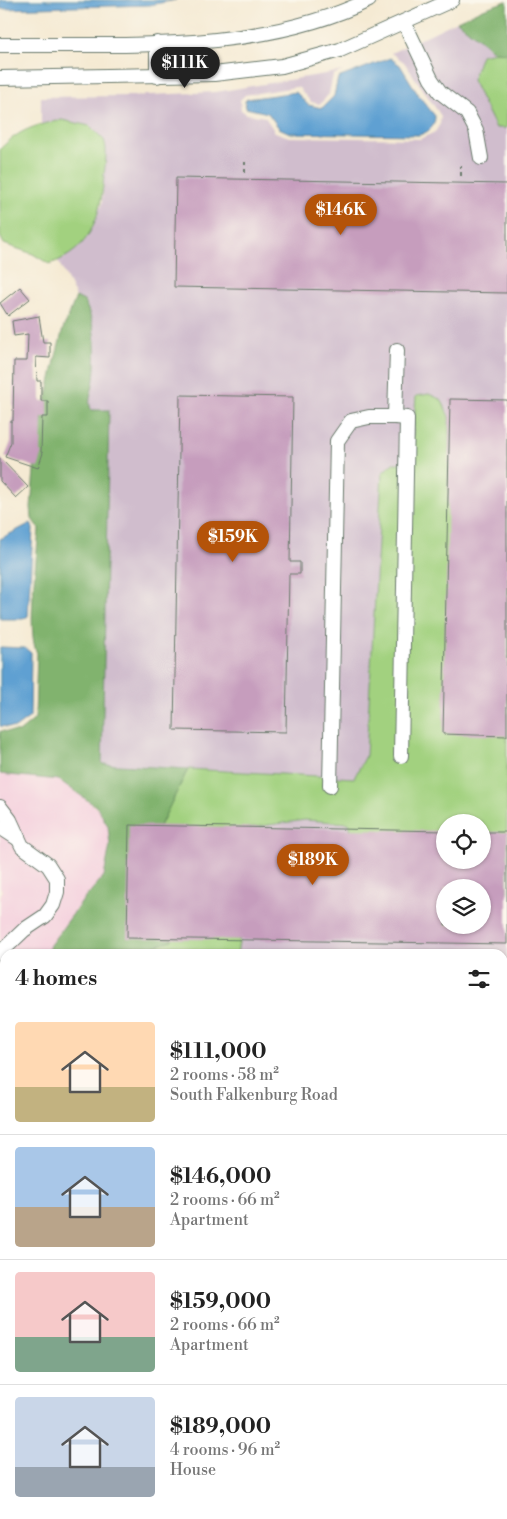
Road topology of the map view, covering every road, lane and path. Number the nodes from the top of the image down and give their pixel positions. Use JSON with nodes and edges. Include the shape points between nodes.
{"nodes":[{"id":1,"x":369,"y":0,"type":"edge"},
{"id":2,"x":452,"y":0,"type":"edge"},
{"id":3,"x":404,"y":22,"type":"junction"},
{"id":4,"x":157,"y":43,"type":"junction"},
{"id":5,"x":0,"y":45,"type":"edge"},
{"id":6,"x":157,"y":76,"type":"junction"},
{"id":7,"x":0,"y":78,"type":"edge"},
{"id":8,"x":481,"y":158,"type":"dead end"},
{"id":9,"x":245,"y":162,"type":"dead end"},
{"id":10,"x":461,"y":166,"type":"dead end"},
{"id":11,"x":245,"y":172,"type":"dead end"},
{"id":12,"x":461,"y":176,"type":"dead end"},
{"id":13,"x":397,"y":350,"type":"dead end"},
{"id":14,"x":395,"y":418,"type":"junction"},
{"id":15,"x":401,"y":756,"type":"dead end"},
{"id":16,"x":330,"y":786,"type":"dead end"},
{"id":17,"x":0,"y":807,"type":"edge"},
{"id":18,"x":0,"y":827,"type":"edge"},
{"id":19,"x":17,"y":838,"type":"junction"},
{"id":20,"x":4,"y":949,"type":"edge"}],
"edges":[{"from":1,"to":4,"type":"street","via":[[299,26],[263,34]]},
{"from":2,"to":3,"type":"street"},
{"from":3,"to":6,"type":"street","via":[[340,50],[282,66],[214,74]]},
{"from":3,"to":8,"type":"street","via":[[440,92],[467,113],[476,130]]},
{"from":4,"to":5,"type":"street"},
{"from":4,"to":6,"type":"street"},
{"from":6,"to":7,"type":"street"},
{"from":9,"to":11,"type":"path"},
{"from":10,"to":12,"type":"path"},
{"from":13,"to":14,"type":"street"},
{"from":14,"to":15,"type":"street","via":[[407,418]]},
{"from":14,"to":16,"type":"street","via":[[369,417],[351,421],[337,441]]},
{"from":17,"to":19,"type":"street","via":[[10,820]]},
{"from":18,"to":19,"type":"street"},
{"from":19,"to":20,"type":"street","via":[[22,846],[48,865],[57,879],[58,892],[45,916]]}]}
